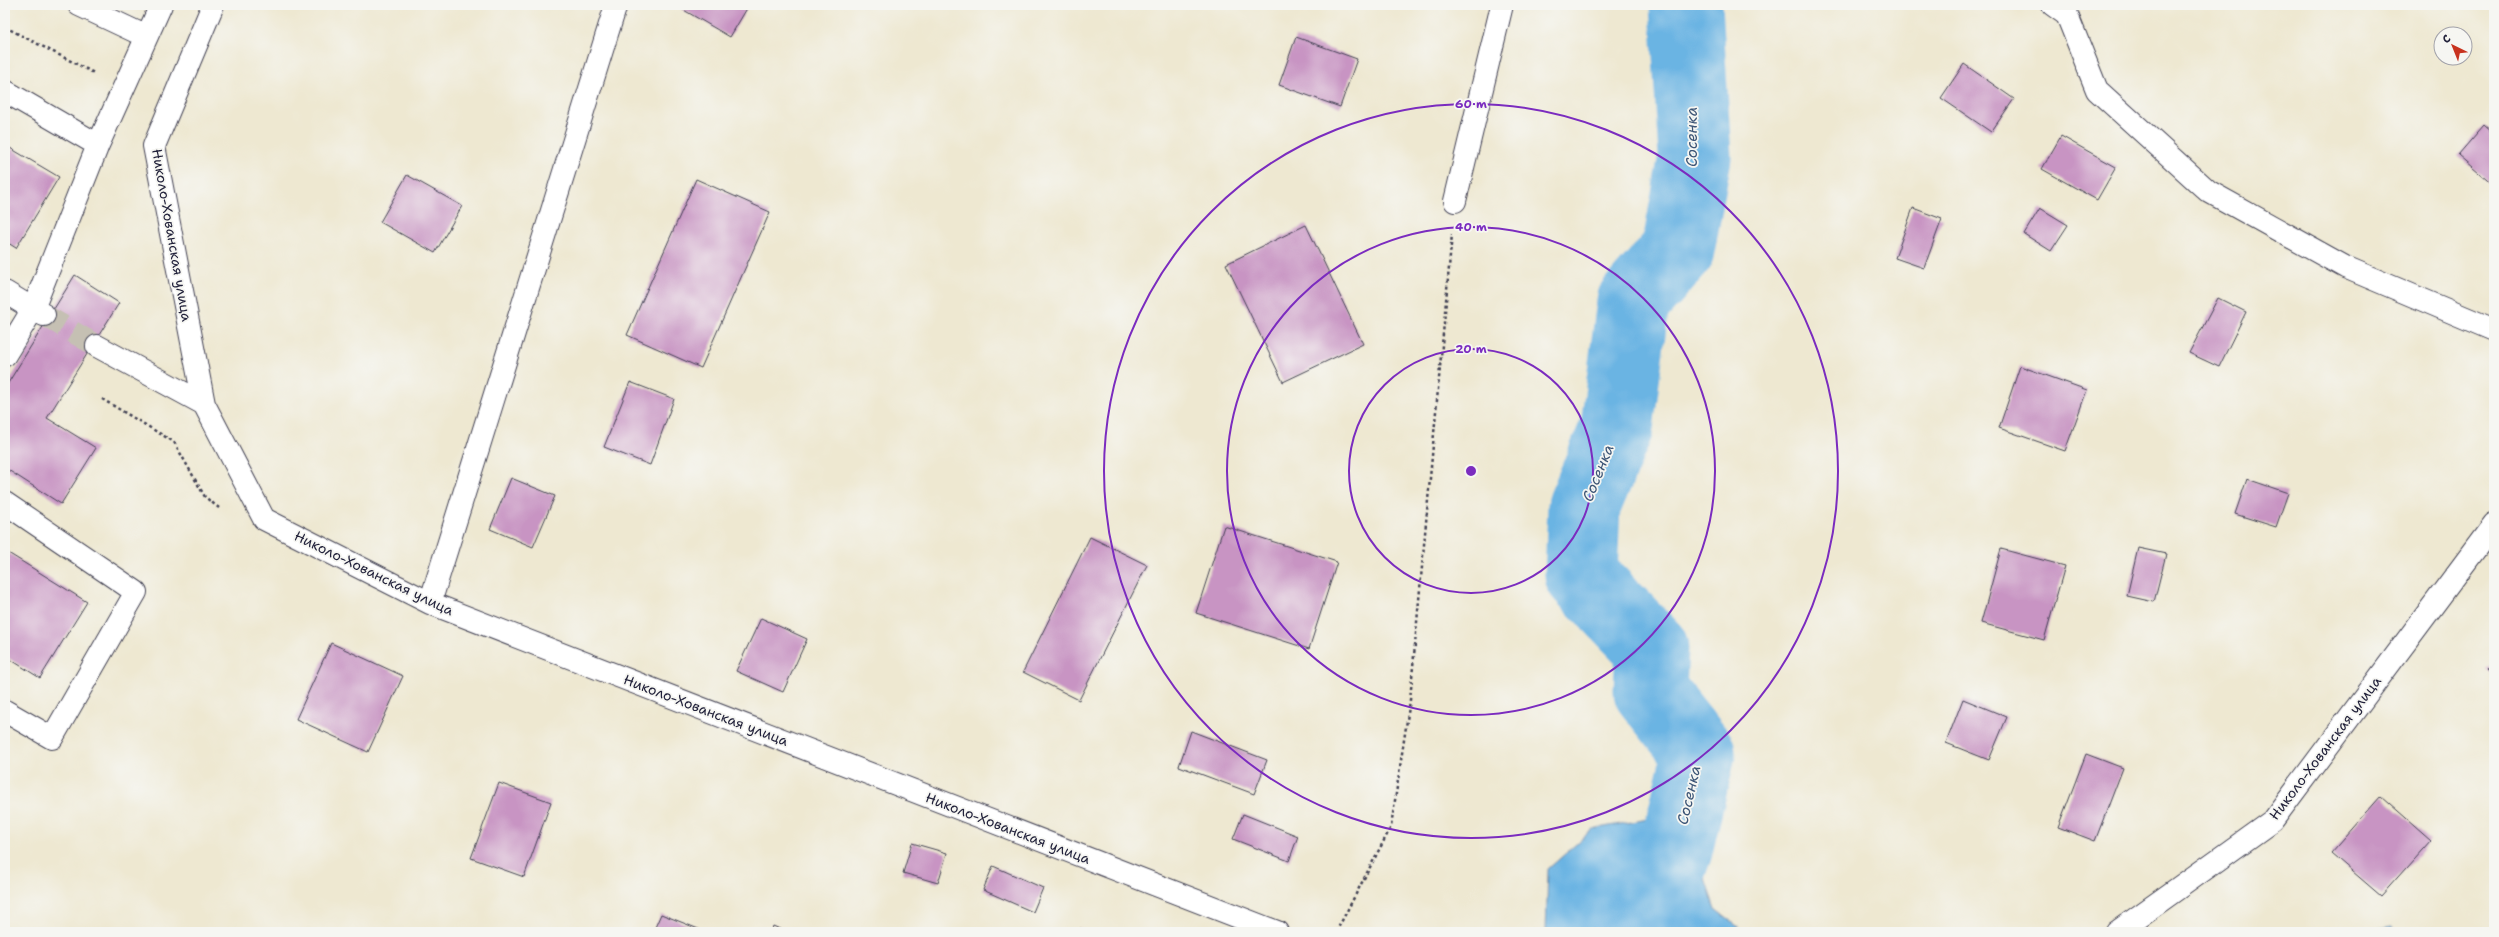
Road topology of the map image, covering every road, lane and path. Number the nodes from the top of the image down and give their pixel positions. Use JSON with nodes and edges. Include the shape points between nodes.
{"nodes":[{"id":1,"x":79,"y":5,"type":"edge"},
{"id":2,"x":161,"y":5,"type":"edge"},
{"id":3,"x":213,"y":5,"type":"edge"},
{"id":4,"x":616,"y":5,"type":"edge"},
{"id":5,"x":1502,"y":5,"type":"edge"},
{"id":6,"x":2053,"y":5,"type":"edge"},
{"id":7,"x":5,"y":27,"type":"edge"},
{"id":8,"x":145,"y":36,"type":"junction"},
{"id":9,"x":123,"y":88,"type":"junction"},
{"id":10,"x":5,"y":91,"type":"edge"},
{"id":11,"x":98,"y":145,"type":"junction"},
{"id":12,"x":1455,"y":201,"type":"joint"},
{"id":13,"x":5,"y":292,"type":"edge"},
{"id":14,"x":38,"y":312,"type":"junction"},
{"id":15,"x":2494,"y":330,"type":"edge"},
{"id":16,"x":97,"y":346,"type":"tunnel mouth"},
{"id":17,"x":5,"y":355,"type":"edge"},
{"id":18,"x":204,"y":404,"type":"junction"},
{"id":19,"x":5,"y":503,"type":"edge"},
{"id":20,"x":2494,"y":524,"type":"edge"},
{"id":21,"x":430,"y":603,"type":"junction"},
{"id":22,"x":5,"y":711,"type":"edge"},
{"id":23,"x":1277,"y":932,"type":"edge"},
{"id":24,"x":1336,"y":932,"type":"edge"},
{"id":25,"x":2117,"y":932,"type":"edge"}],
"edges":[{"from":1,"to":8,"type":"street"},
{"from":2,"to":8,"type":"street"},
{"from":3,"to":18,"type":"street","name":"Николо-Хованская улица","via":[[154,146]]},
{"from":4,"to":21,"type":"street"},
{"from":5,"to":12,"type":"street"},
{"from":6,"to":15,"type":"street","via":[[2067,15],[2097,90],[2208,191],[2345,267]]},
{"from":7,"to":9,"type":"path"},
{"from":8,"to":9,"type":"street"},
{"from":9,"to":11,"type":"street"},
{"from":10,"to":11,"type":"street"},
{"from":11,"to":14,"type":"street"},
{"from":12,"to":24,"type":"path","via":[[1410,700],[1391,827]]},
{"from":13,"to":14,"type":"street"},
{"from":14,"to":17,"type":"street"},
{"from":16,"to":18,"type":"street"},
{"from":18,"to":21,"type":"street","name":"Николо-Хованская улица","via":[[264,519]]},
{"from":19,"to":22,"type":"street","via":[[136,592],[52,738]]},
{"from":20,"to":25,"type":"street","name":"Николо-Хованская улица","via":[[2272,821]]},
{"from":21,"to":23,"type":"street","name":"Николо-Хованская улица"}]}
